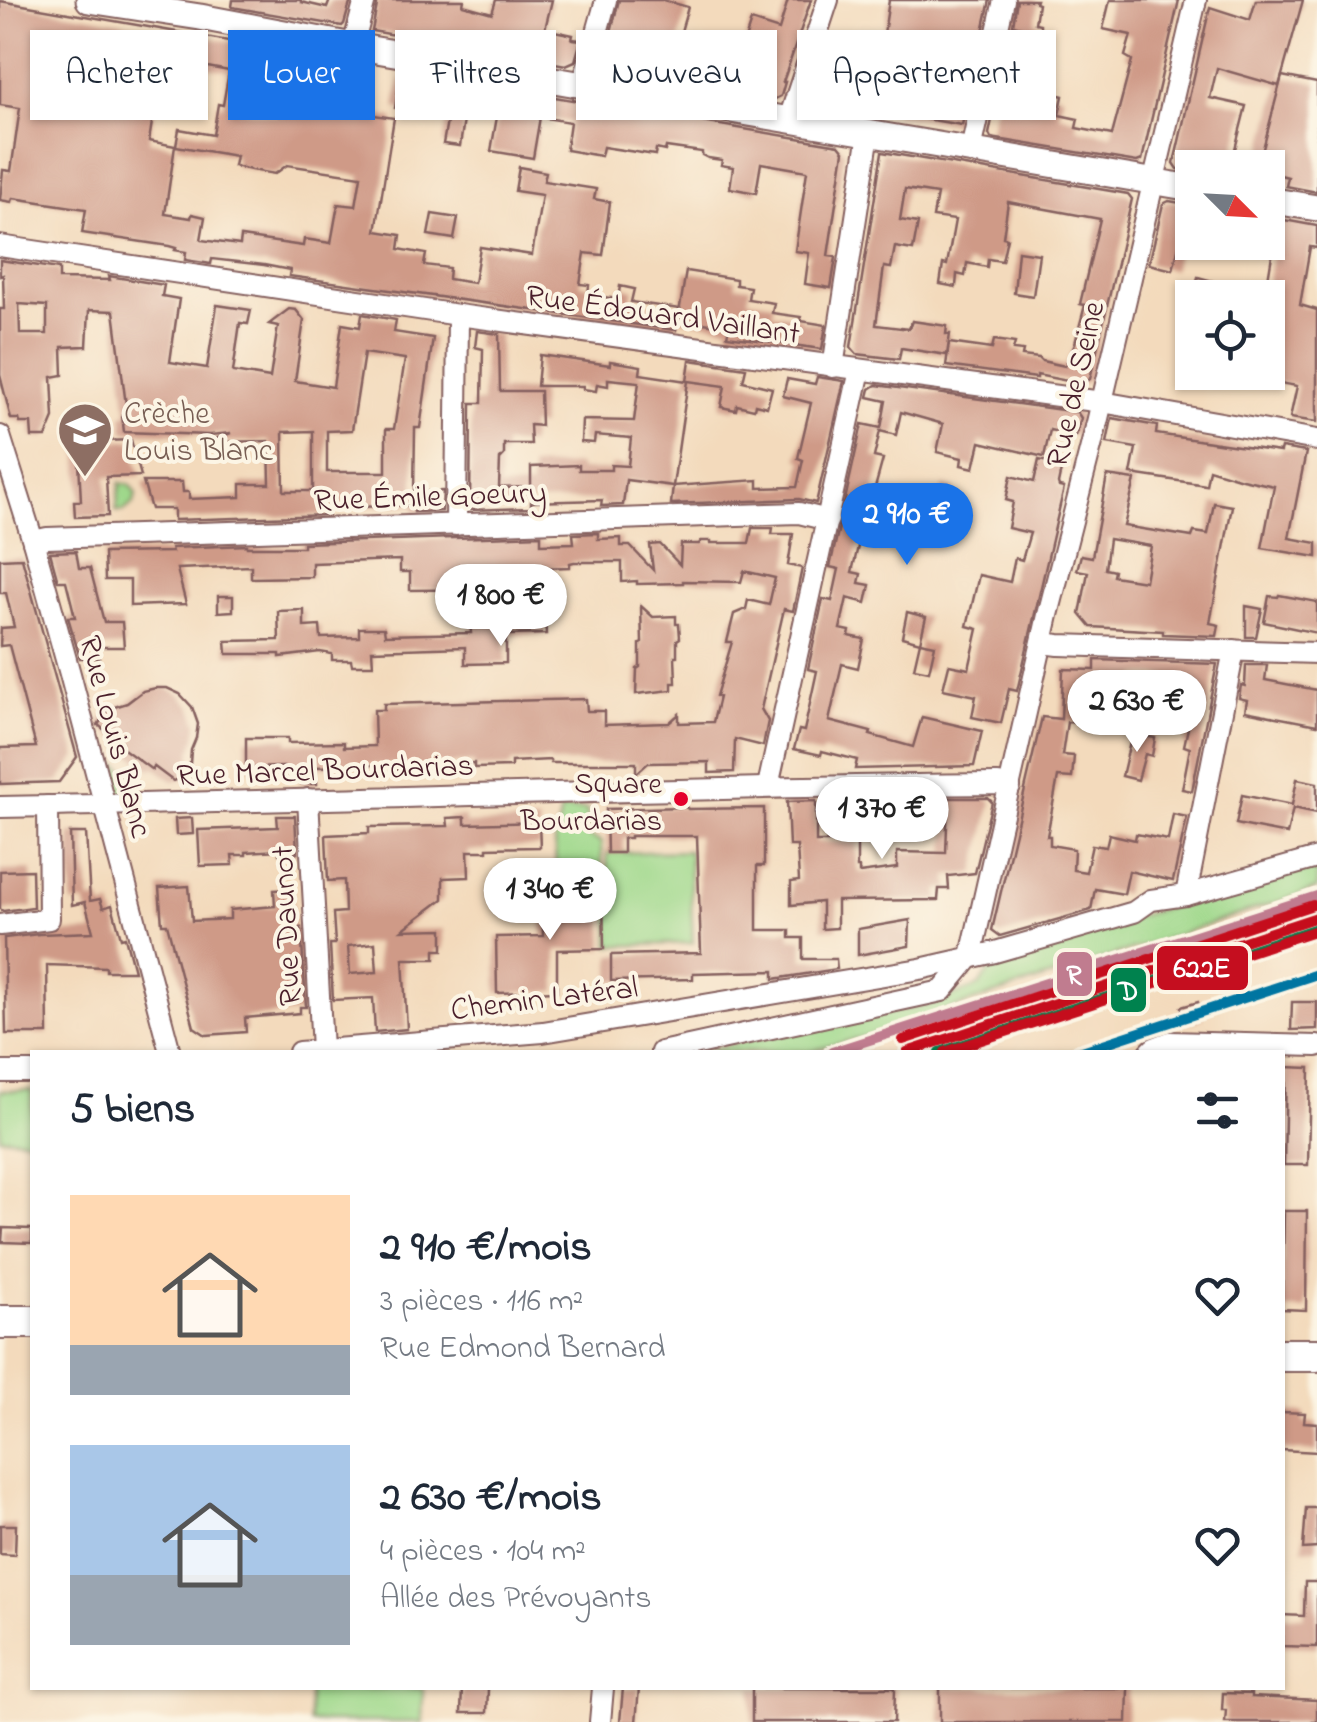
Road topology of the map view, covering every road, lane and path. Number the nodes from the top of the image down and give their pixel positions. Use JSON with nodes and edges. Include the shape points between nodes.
{"nodes":[{"id":1,"x":89,"y":0,"type":"edge"},
{"id":2,"x":365,"y":0,"type":"edge"},
{"id":3,"x":606,"y":0,"type":"edge"},
{"id":4,"x":828,"y":0,"type":"edge"},
{"id":5,"x":1004,"y":0,"type":"edge"},
{"id":6,"x":1196,"y":0,"type":"edge"},
{"id":7,"x":122,"y":3,"type":"edge"},
{"id":8,"x":269,"y":30,"type":"edge"},
{"id":9,"x":358,"y":30,"type":"edge"},
{"id":10,"x":598,"y":30,"type":"edge"},
{"id":11,"x":375,"y":49,"type":"edge"},
{"id":12,"x":576,"y":82,"type":"edge"},
{"id":13,"x":777,"y":117,"type":"edge"},
{"id":14,"x":789,"y":119,"type":"junction"},
{"id":15,"x":869,"y":133,"type":"junction"},
{"id":16,"x":971,"y":150,"type":"junction"},
{"id":17,"x":1152,"y":182,"type":"junction"},
{"id":18,"x":1175,"y":185,"type":"edge"},
{"id":19,"x":1285,"y":203,"type":"edge"},
{"id":20,"x":1317,"y":208,"type":"edge"},
{"id":21,"x":0,"y":246,"type":"edge"},
{"id":22,"x":458,"y":314,"type":"junction"},
{"id":23,"x":833,"y":367,"type":"junction"},
{"id":24,"x":860,"y":370,"type":"junction"},
{"id":25,"x":1102,"y":402,"type":"junction"},
{"id":26,"x":0,"y":436,"type":"edge"},
{"id":27,"x":1317,"y":440,"type":"edge"},
{"id":28,"x":828,"y":520,"type":"junction"},
{"id":29,"x":456,"y":525,"type":"junction"},
{"id":30,"x":33,"y":541,"type":"junction"},
{"id":31,"x":1042,"y":643,"type":"junction"},
{"id":32,"x":1234,"y":650,"type":"junction"},
{"id":33,"x":1317,"y":653,"type":"edge"},
{"id":34,"x":768,"y":786,"type":"junction"},
{"id":35,"x":1010,"y":787,"type":"junction"},
{"id":36,"x":308,"y":799,"type":"junction"},
{"id":37,"x":106,"y":805,"type":"junction"},
{"id":38,"x":48,"y":806,"type":"junction"},
{"id":39,"x":0,"y":807,"type":"edge"},
{"id":40,"x":1317,"y":858,"type":"edge"},
{"id":41,"x":1186,"y":895,"type":"junction"},
{"id":42,"x":0,"y":925,"type":"edge"},
{"id":43,"x":970,"y":956,"type":"junction"},
{"id":44,"x":1317,"y":1046,"type":"edge"},
{"id":45,"x":1232,"y":1048,"type":"edge"},
{"id":46,"x":322,"y":1049,"type":"junction"},
{"id":47,"x":169,"y":1050,"type":"edge"},
{"id":48,"x":314,"y":1050,"type":"edge"},
{"id":49,"x":670,"y":1050,"type":"edge"},
{"id":50,"x":1152,"y":1050,"type":"edge"},
{"id":51,"x":0,"y":1072,"type":"edge"},
{"id":52,"x":30,"y":1072,"type":"edge"},
{"id":53,"x":0,"y":1322,"type":"edge"},
{"id":54,"x":30,"y":1322,"type":"edge"},
{"id":55,"x":1285,"y":1354,"type":"edge"},
{"id":56,"x":1317,"y":1356,"type":"edge"},
{"id":57,"x":604,"y":1690,"type":"edge"},
{"id":58,"x":600,"y":1722,"type":"edge"}],
"edges":[{"from":1,"to":7,"type":"street"},
{"from":2,"to":9,"type":"street"},
{"from":3,"to":10,"type":"street"},
{"from":4,"to":14,"type":"street"},
{"from":5,"to":16,"type":"street"},
{"from":6,"to":17,"type":"street","name":"Rue de Seine"},
{"from":7,"to":8,"type":"street"},
{"from":11,"to":12,"type":"street"},
{"from":13,"to":14,"type":"street"},
{"from":14,"to":15,"type":"street"},
{"from":15,"to":16,"type":"street"},
{"from":15,"to":23,"type":"street"},
{"from":16,"to":17,"type":"street"},
{"from":17,"to":18,"type":"street"},
{"from":17,"to":25,"type":"street","name":"Rue de Seine"},
{"from":19,"to":20,"type":"street"},
{"from":21,"to":22,"type":"street","name":"Rue Édouard Vaillant"},
{"from":22,"to":23,"type":"street","name":"Rue Édouard Vaillant"},
{"from":22,"to":29,"type":"street"},
{"from":23,"to":24,"type":"street","name":"Rue Édouard Vaillant"},
{"from":24,"to":25,"type":"street","name":"Rue Édouard Vaillant"},
{"from":24,"to":28,"type":"street"},
{"from":25,"to":27,"type":"street","name":"Rue Édouard Vaillant"},
{"from":25,"to":31,"type":"street","name":"Rue de Seine"},
{"from":26,"to":30,"type":"street","name":"Rue Louis Blanc"},
{"from":28,"to":29,"type":"street","name":"Rue Émile Goeury","via":[[800,513]]},
{"from":28,"to":34,"type":"street"},
{"from":29,"to":30,"type":"street","name":"Rue Émile Goeury"},
{"from":30,"to":37,"type":"street","name":"Rue Louis Blanc"},
{"from":31,"to":32,"type":"street"},
{"from":31,"to":35,"type":"street","name":"Rue de Seine"},
{"from":32,"to":33,"type":"street"},
{"from":32,"to":41,"type":"street"},
{"from":34,"to":35,"type":"street","name":"Rue Marcel Bourdarias"},
{"from":34,"to":36,"type":"street","name":"Rue Marcel Bourdarias"},
{"from":35,"to":43,"type":"street","name":"Rue de Seine"},
{"from":36,"to":37,"type":"street","name":"Rue Marcel Bourdarias"},
{"from":36,"to":46,"type":"street","name":"Rue Daunot"},
{"from":37,"to":38,"type":"street","name":"Rue Marcel Bourdarias"},
{"from":37,"to":47,"type":"street","name":"Rue Louis Blanc"},
{"from":38,"to":39,"type":"street","name":"Rue Marcel Bourdarias"},
{"from":38,"to":42,"type":"street","via":[[48,919]]},
{"from":40,"to":41,"type":"street","name":"Chemin Latéral"},
{"from":41,"to":43,"type":"street","name":"Chemin Latéral"},
{"from":43,"to":46,"type":"street","name":"Chemin Latéral","via":[[543,1032]]},
{"from":43,"to":49,"type":"street","via":[[942,991]]},
{"from":44,"to":45,"type":"street"},
{"from":45,"to":50,"type":"street","via":[[1170,1042]]},
{"from":46,"to":48,"type":"street","name":"Chemin Latéral"},
{"from":51,"to":52,"type":"street"},
{"from":53,"to":54,"type":"main road"},
{"from":55,"to":56,"type":"main road"},
{"from":57,"to":58,"type":"street"}]}
